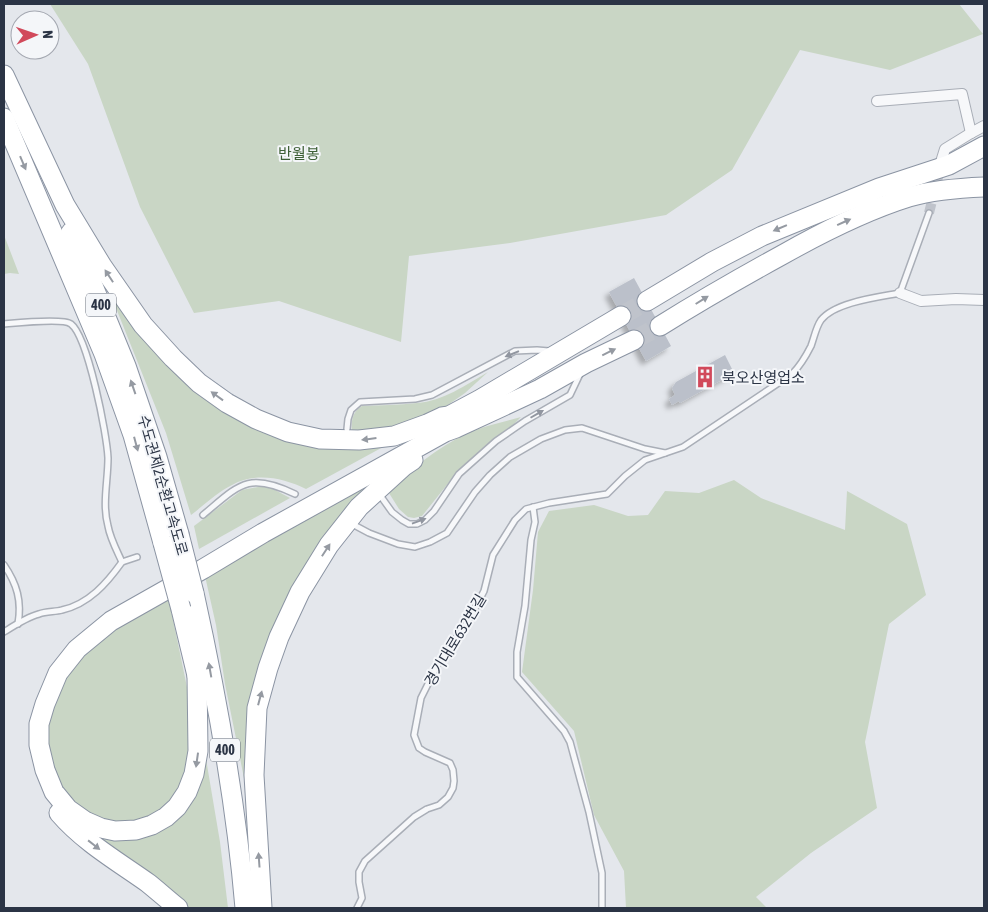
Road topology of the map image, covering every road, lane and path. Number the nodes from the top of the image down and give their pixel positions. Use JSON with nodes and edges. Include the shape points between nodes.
{"nodes":[{"id":1,"x":4,"y":75,"type":"edge"},
{"id":2,"x":4,"y":84,"type":"edge"},
{"id":3,"x":878,"y":101,"type":"dead end"},
{"id":4,"x":4,"y":118,"type":"edge"},
{"id":5,"x":984,"y":126,"type":"edge"},
{"id":6,"x":971,"y":133,"type":"junction"},
{"id":7,"x":984,"y":146,"type":"edge"},
{"id":8,"x":941,"y":162,"type":"tunnel mouth"},
{"id":9,"x":984,"y":178,"type":"edge"},
{"id":10,"x":984,"y":187,"type":"edge"},
{"id":11,"x":858,"y":197,"type":"junction"},
{"id":12,"x":984,"y":198,"type":"edge"},
{"id":13,"x":887,"y":205,"type":"junction"},
{"id":14,"x":929,"y":214,"type":"tunnel mouth"},
{"id":15,"x":900,"y":293,"type":"junction"},
{"id":16,"x":984,"y":300,"type":"edge"},
{"id":17,"x":647,"y":301,"type":"tunnel mouth"},
{"id":18,"x":621,"y":316,"type":"tunnel mouth"},
{"id":19,"x":4,"y":324,"type":"edge"},
{"id":20,"x":660,"y":326,"type":"tunnel mouth"},
{"id":21,"x":634,"y":340,"type":"tunnel mouth"},
{"id":22,"x":560,"y":353,"type":"junction"},
{"id":23,"x":586,"y":363,"type":"junction"},
{"id":24,"x":452,"y":422,"type":"junction"},
{"id":25,"x":347,"y":429,"type":"dead end"},
{"id":26,"x":666,"y":454,"type":"junction"},
{"id":27,"x":295,"y":494,"type":"dead end"},
{"id":28,"x":382,"y":498,"type":"dead end"},
{"id":29,"x":533,"y":507,"type":"junction"},
{"id":30,"x":202,"y":515,"type":"dead end"},
{"id":31,"x":354,"y":525,"type":"dead end"},
{"id":32,"x":171,"y":538,"type":"junction"},
{"id":33,"x":137,"y":557,"type":"dead end"},
{"id":34,"x":122,"y":562,"type":"junction"},
{"id":35,"x":4,"y":565,"type":"edge"},
{"id":36,"x":18,"y":624,"type":"junction"},
{"id":37,"x":4,"y":632,"type":"edge"},
{"id":38,"x":197,"y":676,"type":"junction"},
{"id":39,"x":178,"y":908,"type":"edge"},
{"id":40,"x":236,"y":908,"type":"edge"},
{"id":41,"x":245,"y":908,"type":"edge"},
{"id":42,"x":262,"y":908,"type":"edge"},
{"id":43,"x":357,"y":908,"type":"edge"},
{"id":44,"x":602,"y":908,"type":"edge"}],
"edges":[{"from":24,"to":1,"type":"highway","one_way":true,"via":[[442,417],[394,436],[320,440],[256,419],[227,404],[198,383],[142,324],[102,266],[65,205]]},
{"from":32,"to":2,"type":"highway","name":"수도권제2순환고속도로","number":"400","one_way":true,"via":[[157,457],[126,366],[71,232]]},
{"from":3,"to":6,"type":"street","via":[[962,94]]},
{"from":4,"to":32,"type":"highway","name":"수도권제2순환고속도로","number":"400","one_way":true,"via":[[104,354]]},
{"from":5,"to":6,"type":"street"},
{"from":6,"to":8,"type":"street","via":[[945,149]]},
{"from":7,"to":11,"type":"highway","via":[[949,165]]},
{"from":9,"to":11,"type":"highway","via":[[922,182]]},
{"from":10,"to":13,"type":"highway","via":[[925,193]]},
{"from":11,"to":17,"type":"highway","one_way":true,"via":[[762,236]]},
{"from":12,"to":13,"type":"highway","via":[[948,195]]},
{"from":20,"to":13,"type":"highway","one_way":true,"via":[[819,234]]},
{"from":14,"to":15,"type":"lane"},
{"from":15,"to":16,"type":"street","via":[[921,301]]},
{"from":15,"to":26,"type":"lane","via":[[849,304],[832,312],[821,321],[807,353],[792,374],[690,443]]},
{"from":18,"to":22,"type":"highway"},
{"from":19,"to":34,"type":"lane","via":[[59,320],[71,324],[77,332],[87,354],[103,421],[108,456],[105,500],[108,526]]},
{"from":23,"to":21,"type":"highway","one_way":true},
{"from":22,"to":24,"type":"highway","via":[[479,400]]},
{"from":22,"to":25,"type":"lane","one_way":true,"via":[[515,351],[432,395],[360,402],[351,410]]},
{"from":23,"to":24,"type":"highway","via":[[540,390]]},
{"from":28,"to":23,"type":"lane","one_way":true,"via":[[397,516],[409,524],[425,520],[459,474],[496,441],[570,395]]},
{"from":38,"to":24,"type":"highway","one_way":true,"via":[[198,752],[194,774],[177,807],[152,825],[115,831],[85,821],[68,809],[54,792],[45,770],[39,745],[39,724],[58,673],[77,649],[111,621],[445,432]]},
{"from":24,"to":39,"type":"highway","one_way":true,"via":[[444,422],[110,610],[70,642],[46,677],[30,727],[32,766],[44,790],[52,804],[80,834]]},
{"from":42,"to":24,"type":"highway","one_way":true,"via":[[254,775],[257,708],[280,636],[300,592],[359,507],[404,466],[448,436]]},
{"from":26,"to":29,"type":"lane","via":[[645,460],[607,494]]},
{"from":26,"to":31,"type":"lane","via":[[582,428],[565,430],[510,457],[475,492],[447,532],[430,542],[415,546],[398,544]]},
{"from":27,"to":30,"type":"lane","via":[[279,486],[252,482],[237,487]]},
{"from":29,"to":43,"type":"lane","name":"경기대로632번길","via":[[515,520],[493,555],[484,591],[469,620],[438,664],[421,698],[414,736],[419,748],[450,763],[453,788],[439,805],[414,817],[365,861],[359,872],[362,898]]},
{"from":29,"to":44,"type":"lane","via":[[517,677],[570,742],[602,873]]},
{"from":32,"to":38,"type":"highway","name":"수도권제2순환고속도로","number":"400","bridge":true,"via":[[181,609]]},
{"from":41,"to":32,"type":"highway","name":"수도권제2순환고속도로","number":"400","one_way":true,"bridge":true,"via":[[240,854],[208,657],[194,593]]},
{"from":33,"to":34,"type":"lane"},
{"from":34,"to":36,"type":"lane","via":[[94,595],[64,610],[39,614]]},
{"from":35,"to":36,"type":"lane","via":[[19,599]]},
{"from":36,"to":37,"type":"lane"},
{"from":38,"to":40,"type":"highway","name":"수도권제2순환고속도로","number":"400","via":[[219,782]]}]}
